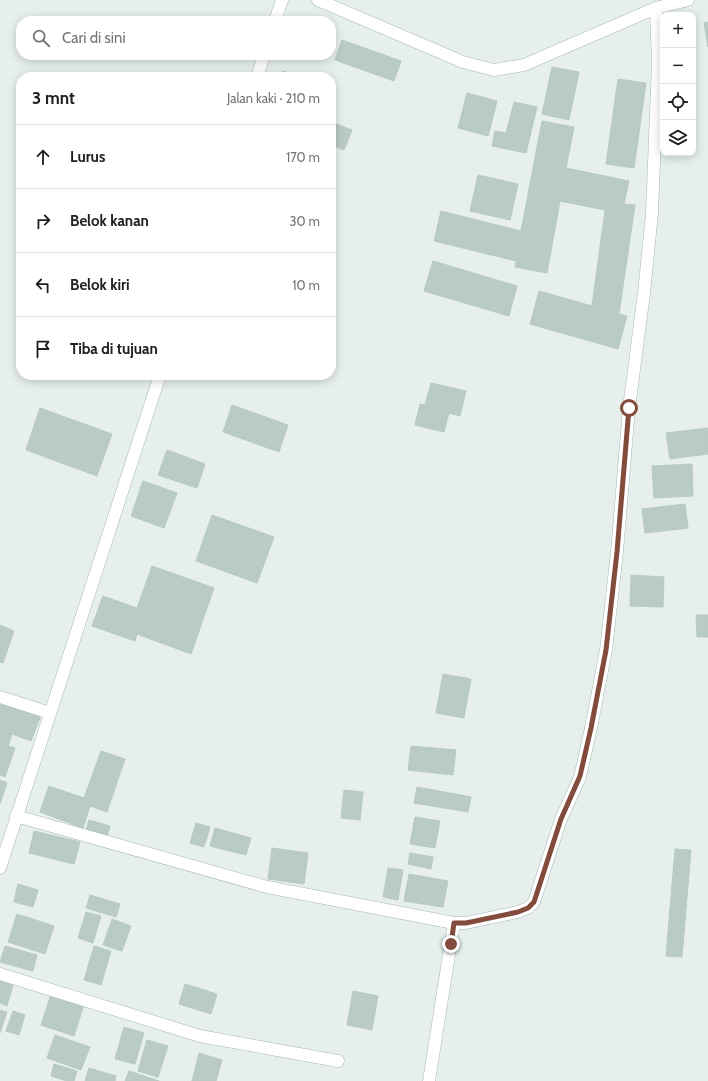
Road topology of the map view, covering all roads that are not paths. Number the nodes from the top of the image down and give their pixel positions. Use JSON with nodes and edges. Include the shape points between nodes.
{"nodes":[{"id":1,"x":282,"y":0,"type":"edge"},
{"id":2,"x":318,"y":0,"type":"edge"},
{"id":3,"x":688,"y":0,"type":"edge"},
{"id":4,"x":656,"y":8,"type":"junction"},
{"id":5,"x":277,"y":16,"type":"edge"},
{"id":6,"x":262,"y":60,"type":"edge"},
{"id":7,"x":259,"y":72,"type":"edge"},
{"id":8,"x":158,"y":380,"type":"edge"},
{"id":9,"x":0,"y":697,"type":"edge"},
{"id":10,"x":50,"y":713,"type":"junction"},
{"id":11,"x":16,"y":816,"type":"junction"},
{"id":12,"x":0,"y":868,"type":"edge"},
{"id":13,"x":454,"y":923,"type":"junction"},
{"id":14,"x":0,"y":974,"type":"edge"},
{"id":15,"x":338,"y":1061,"type":"dead end"},
{"id":16,"x":429,"y":1081,"type":"edge"}],
"edges":[{"from":1,"to":5,"type":"street"},
{"from":2,"to":4,"type":"street","via":[[463,62],[494,70],[524,65]]},
{"from":3,"to":4,"type":"street"},
{"from":4,"to":13,"type":"street","via":[[658,63],[652,214],[629,408],[606,650],[591,728],[580,776],[561,819],[534,902],[518,912],[466,923]]},
{"from":6,"to":7,"type":"street"},
{"from":8,"to":10,"type":"street"},
{"from":9,"to":10,"type":"street"},
{"from":10,"to":11,"type":"street"},
{"from":11,"to":12,"type":"street"},
{"from":11,"to":13,"type":"street","via":[[267,887]]},
{"from":13,"to":16,"type":"street"},
{"from":14,"to":15,"type":"street","via":[[200,1036]]}]}
